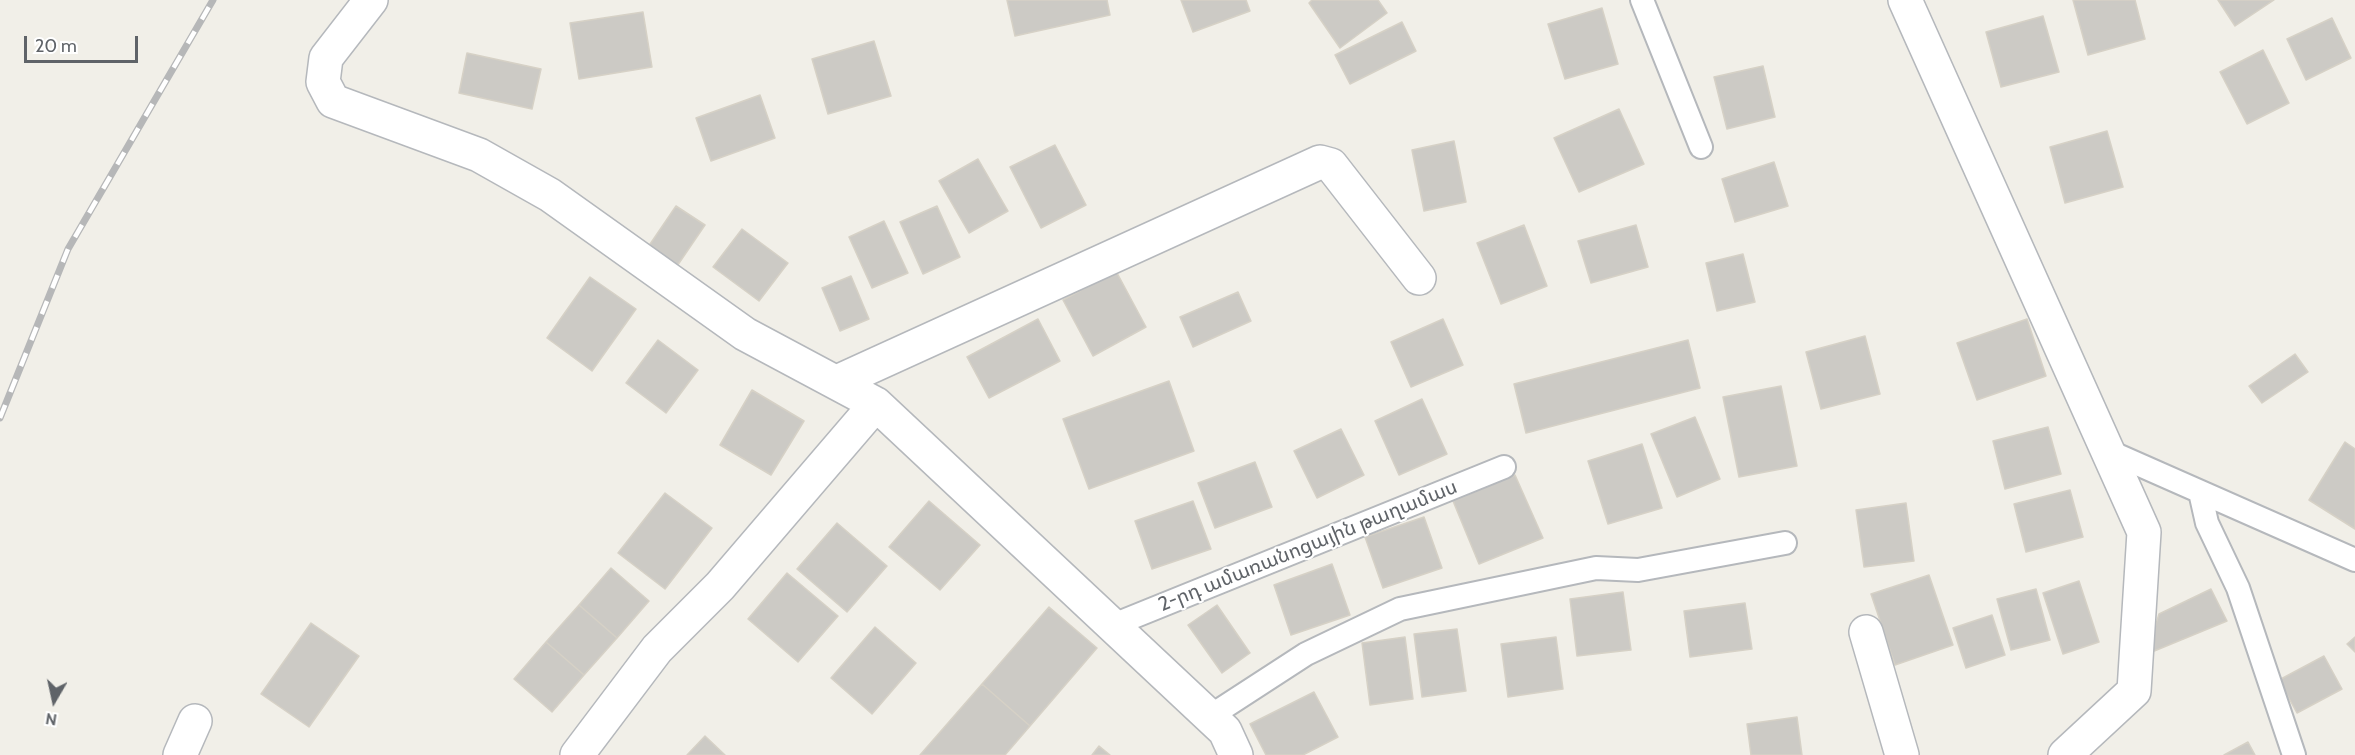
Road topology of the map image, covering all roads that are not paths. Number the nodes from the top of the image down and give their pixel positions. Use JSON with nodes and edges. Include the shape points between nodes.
{"nodes":[{"id":1,"x":371,"y":0,"type":"edge"},
{"id":2,"x":1642,"y":0,"type":"edge"},
{"id":3,"x":1905,"y":0,"type":"edge"},
{"id":4,"x":1701,"y":147,"type":"dead end"},
{"id":5,"x":1419,"y":278,"type":"dead end"},
{"id":6,"x":837,"y":382,"type":"junction"},
{"id":7,"x":876,"y":404,"type":"junction"},
{"id":8,"x":2108,"y":452,"type":"junction"},
{"id":9,"x":1504,"y":466,"type":"dead end"},
{"id":10,"x":2200,"y":492,"type":"junction"},
{"id":11,"x":1785,"y":543,"type":"dead end"},
{"id":12,"x":2355,"y":560,"type":"edge"},
{"id":13,"x":1111,"y":626,"type":"junction"},
{"id":14,"x":1866,"y":632,"type":"dead end"},
{"id":15,"x":1209,"y":717,"type":"junction"},
{"id":16,"x":195,"y":721,"type":"dead end"},
{"id":17,"x":180,"y":755,"type":"edge"},
{"id":18,"x":577,"y":755,"type":"edge"},
{"id":19,"x":1236,"y":755,"type":"edge"},
{"id":20,"x":1902,"y":755,"type":"edge"},
{"id":21,"x":2065,"y":755,"type":"edge"},
{"id":22,"x":2294,"y":755,"type":"edge"}],
"edges":[{"from":1,"to":6,"type":"street","via":[[326,58],[323,82],[333,101],[479,154],[550,195],[745,334]]},
{"from":2,"to":4,"type":"lane"},
{"from":3,"to":8,"type":"street"},
{"from":5,"to":6,"type":"street","via":[[1331,165],[1320,162]]},
{"from":6,"to":7,"type":"street"},
{"from":7,"to":13,"type":"street"},
{"from":7,"to":18,"type":"street","via":[[720,586],[657,649]]},
{"from":8,"to":10,"type":"lane"},
{"from":8,"to":21,"type":"street","via":[[2144,532],[2134,690]]},
{"from":9,"to":13,"type":"lane","name":"2-րդ ամառանոցային թաղամաս"},
{"from":10,"to":12,"type":"lane"},
{"from":10,"to":22,"type":"lane","via":[[2207,523],[2238,588]]},
{"from":11,"to":15,"type":"lane","via":[[1638,570],[1596,568],[1400,609],[1306,654]]},
{"from":13,"to":15,"type":"street"},
{"from":14,"to":20,"type":"street"},
{"from":15,"to":19,"type":"street","via":[[1225,731]]},
{"from":16,"to":17,"type":"street"}]}
